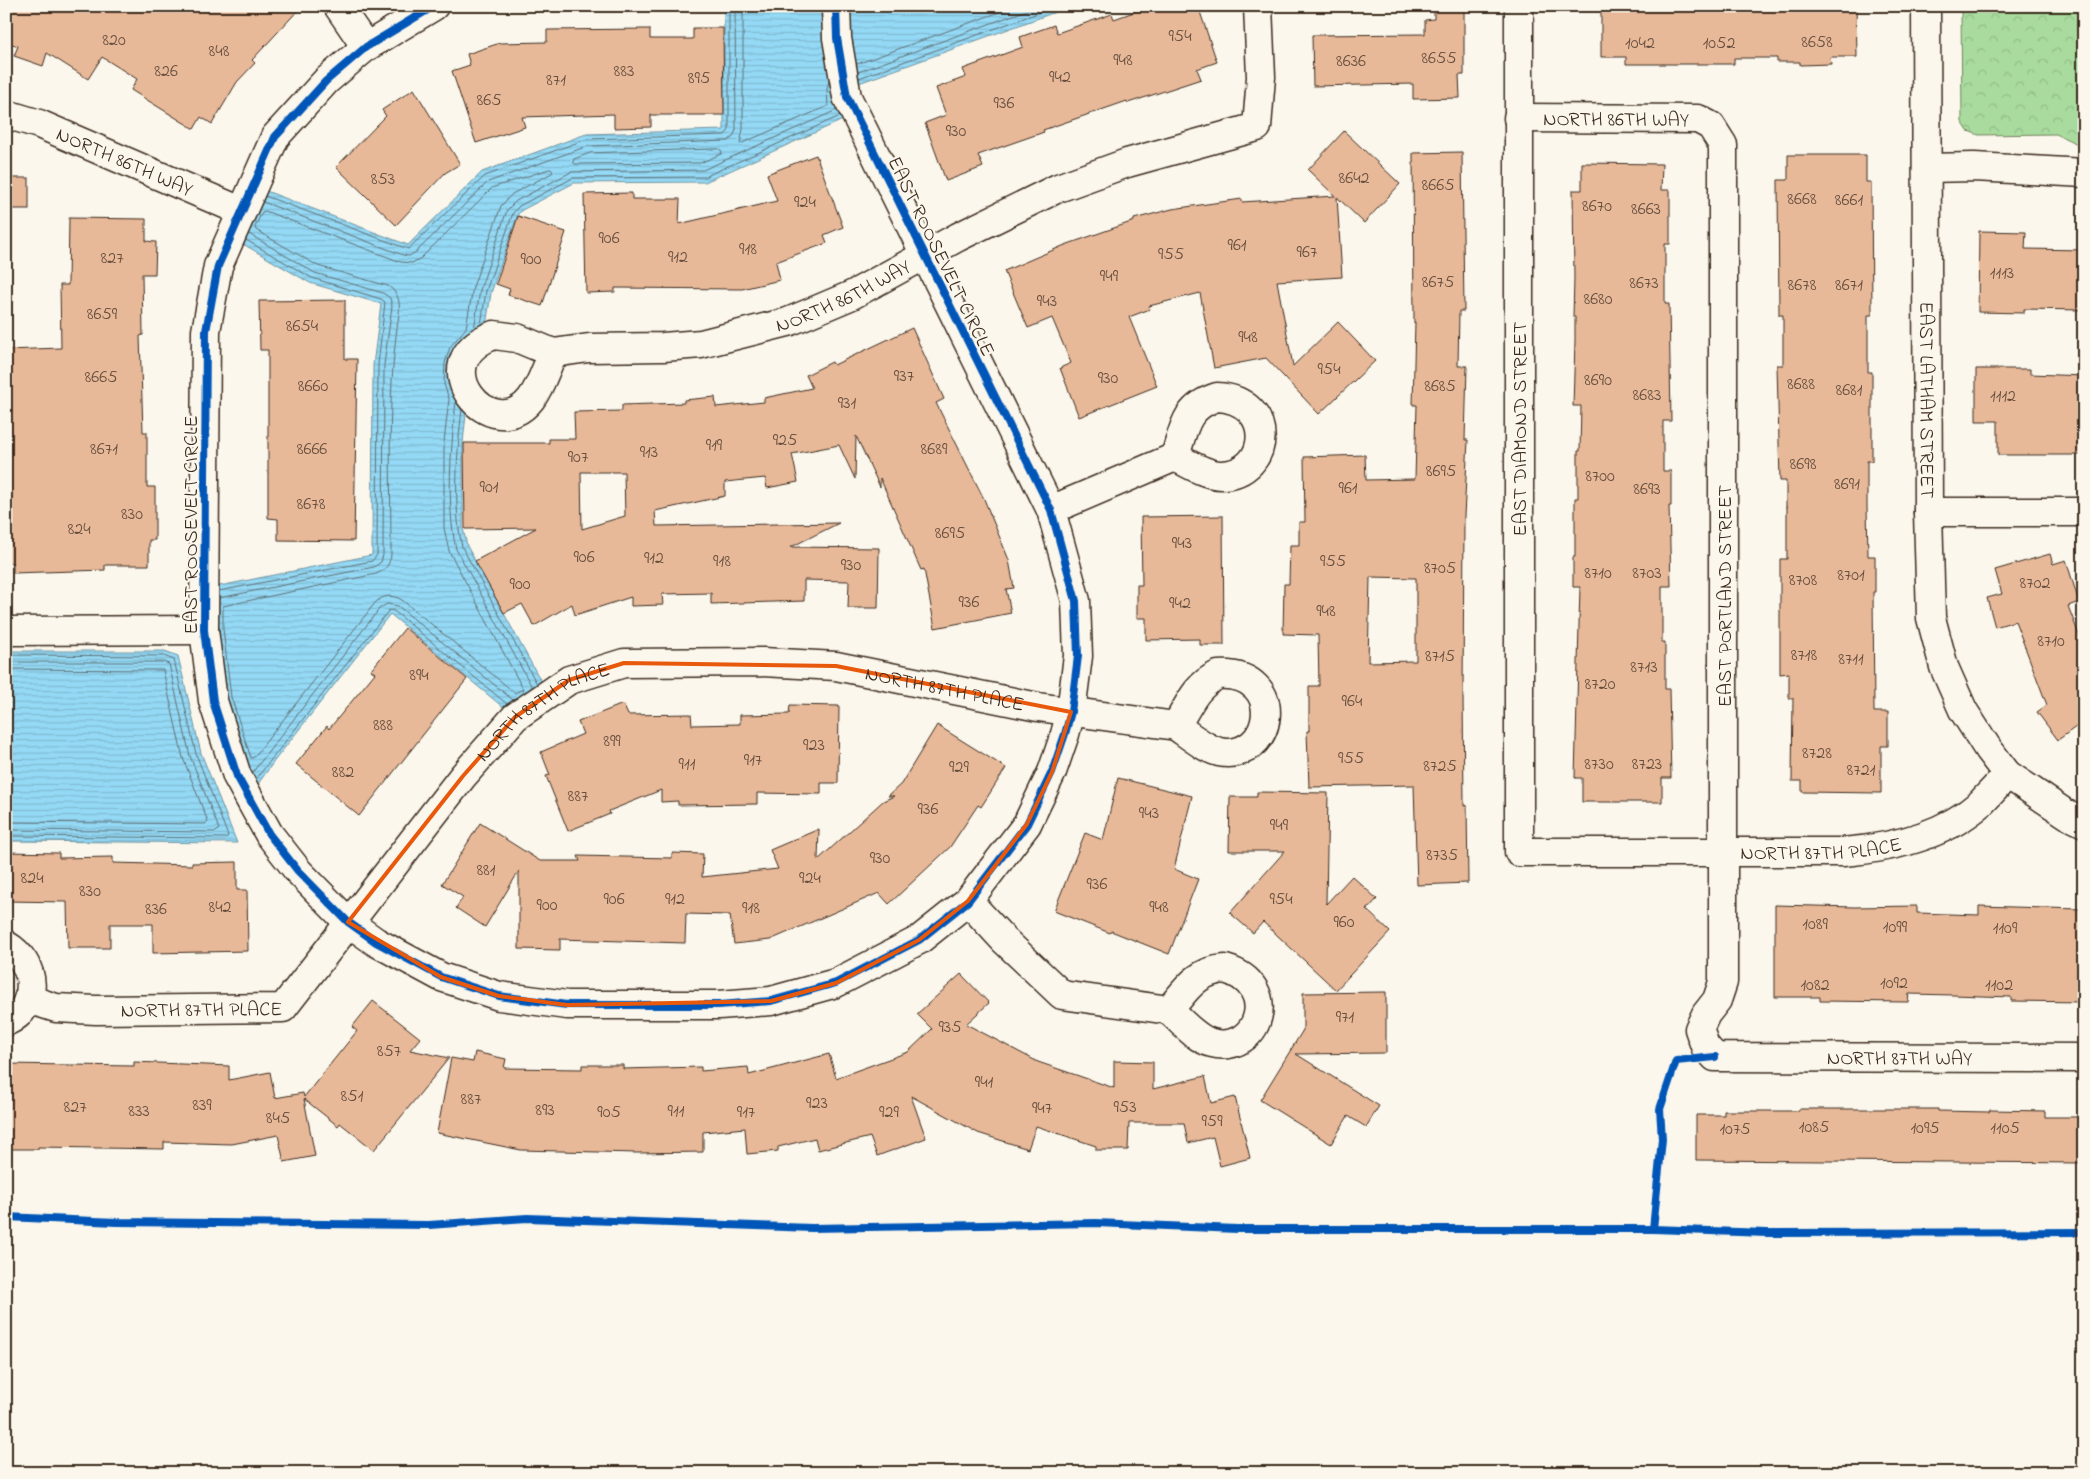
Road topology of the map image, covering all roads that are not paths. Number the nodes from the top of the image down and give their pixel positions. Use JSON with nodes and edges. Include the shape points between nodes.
{"nodes":[{"id":1,"x":338,"y":6,"type":"edge"},
{"id":2,"x":434,"y":6,"type":"edge"},
{"id":3,"x":836,"y":6,"type":"edge"},
{"id":4,"x":1258,"y":6,"type":"edge"},
{"id":5,"x":1519,"y":6,"type":"edge"},
{"id":6,"x":1926,"y":6,"type":"edge"},
{"id":7,"x":366,"y":47,"type":"junction"},
{"id":8,"x":6,"y":114,"type":"edge"},
{"id":9,"x":1518,"y":118,"type":"junction"},
{"id":10,"x":1712,"y":126,"type":"joint"},
{"id":11,"x":1927,"y":168,"type":"junction"},
{"id":12,"x":2084,"y":173,"type":"edge"},
{"id":13,"x":241,"y":211,"type":"junction"},
{"id":14,"x":924,"y":255,"type":"junction"},
{"id":15,"x":552,"y":353,"type":"dead end"},
{"id":16,"x":1175,"y":457,"type":"dead end"},
{"id":17,"x":1051,"y":510,"type":"junction"},
{"id":18,"x":1928,"y":512,"type":"junction"},
{"id":19,"x":2084,"y":512,"type":"edge"},
{"id":20,"x":204,"y":630,"type":"junction"},
{"id":21,"x":6,"y":631,"type":"edge"},
{"id":22,"x":1071,"y":712,"type":"junction"},
{"id":23,"x":1176,"y":726,"type":"dead end"},
{"id":24,"x":2007,"y":774,"type":"junction"},
{"id":25,"x":2084,"y":823,"type":"edge"},
{"id":26,"x":1519,"y":852,"type":"joint"},
{"id":27,"x":1724,"y":852,"type":"junction"},
{"id":28,"x":968,"y":900,"type":"junction"},
{"id":29,"x":348,"y":922,"type":"junction"},
{"id":30,"x":6,"y":945,"type":"edge"},
{"id":31,"x":28,"y":999,"type":"junction"},
{"id":32,"x":1169,"y":1010,"type":"dead end"},
{"id":33,"x":6,"y":1022,"type":"edge"},
{"id":34,"x":1715,"y":1057,"type":"joint"},
{"id":35,"x":2084,"y":1058,"type":"edge"}],
"edges":[{"from":1,"to":7,"type":"street"},
{"from":2,"to":7,"type":"street","name":"EAST ROOSEVELT CIRCLE"},
{"from":3,"to":14,"type":"street","name":"EAST ROOSEVELT CIRCLE","via":[[837,38],[846,97]]},
{"from":4,"to":14,"type":"street","name":"NORTH 86TH WAY","via":[[1261,77],[1257,127],[1127,163],[1058,188]]},
{"from":5,"to":9,"type":"street","name":"EAST DIAMOND STREET"},
{"from":6,"to":11,"type":"street","name":"EAST LATHAM STREET"},
{"from":7,"to":13,"type":"street","name":"EAST ROOSEVELT CIRCLE","via":[[326,81],[275,137]]},
{"from":8,"to":13,"type":"street","name":"NORTH 86TH WAY","via":[[38,124]]},
{"from":9,"to":10,"type":"street","name":"NORTH 86TH WAY","via":[[1698,118]]},
{"from":9,"to":26,"type":"street","name":"EAST DIAMOND STREET"},
{"from":10,"to":27,"type":"street","name":"EAST PORTLAND STREET","via":[[1723,144]]},
{"from":11,"to":12,"type":"street"},
{"from":11,"to":18,"type":"street","name":"EAST LATHAM STREET"},
{"from":13,"to":20,"type":"street","name":"EAST ROOSEVELT CIRCLE","via":[[218,266],[206,331]]},
{"from":14,"to":15,"type":"street","name":"NORTH 86TH WAY","via":[[852,295],[788,322],[741,336],[701,344],[589,348]]},
{"from":14,"to":17,"type":"street","name":"EAST ROOSEVELT CIRCLE"},
{"from":16,"to":17,"type":"street"},
{"from":17,"to":22,"type":"street","name":"EAST ROOSEVELT CIRCLE","via":[[1076,601],[1078,656]]},
{"from":18,"to":19,"type":"street"},
{"from":18,"to":24,"type":"street","name":"EAST LATHAM STREET","via":[[1931,618],[1944,667],[1963,710]]},
{"from":20,"to":21,"type":"street"},
{"from":20,"to":29,"type":"street","name":"EAST ROOSEVELT CIRCLE","via":[[213,701],[237,776],[269,834],[298,871]]},
{"from":22,"to":23,"type":"street","name":"NORTH 87TH PLACE"},
{"from":22,"to":28,"type":"street","name":"EAST ROOSEVELT CIRCLE","via":[[1052,772],[1027,824]]},
{"from":22,"to":29,"type":"street","name":"NORTH 87TH PLACE","via":[[836,666],[763,662],[624,663],[569,680],[516,717],[463,776]]},
{"from":24,"to":25,"type":"street"},
{"from":24,"to":27,"type":"street","name":"NORTH 87TH PLACE","via":[[1980,804],[1919,838],[1870,850],[1843,852]]},
{"from":26,"to":27,"type":"street","name":"NORTH 87TH PLACE"},
{"from":27,"to":34,"type":"street","name":"EAST PORTLAND STREET","via":[[1723,982],[1717,1000],[1698,1029],[1704,1046]]},
{"from":28,"to":29,"type":"street","name":"EAST ROOSEVELT CIRCLE","via":[[919,940],[836,983],[771,1001],[719,1005],[567,1005],[499,996],[441,977],[376,942]]},
{"from":28,"to":32,"type":"street","via":[[1004,940],[1062,995]]},
{"from":29,"to":31,"type":"street","name":"NORTH 87TH PLACE","via":[[283,1008],[96,1010],[56,1008]]},
{"from":30,"to":31,"type":"street","via":[[26,962],[31,987]]},
{"from":31,"to":33,"type":"street","via":[[22,1010]]},
{"from":34,"to":35,"type":"street","name":"NORTH 87TH WAY"}]}
